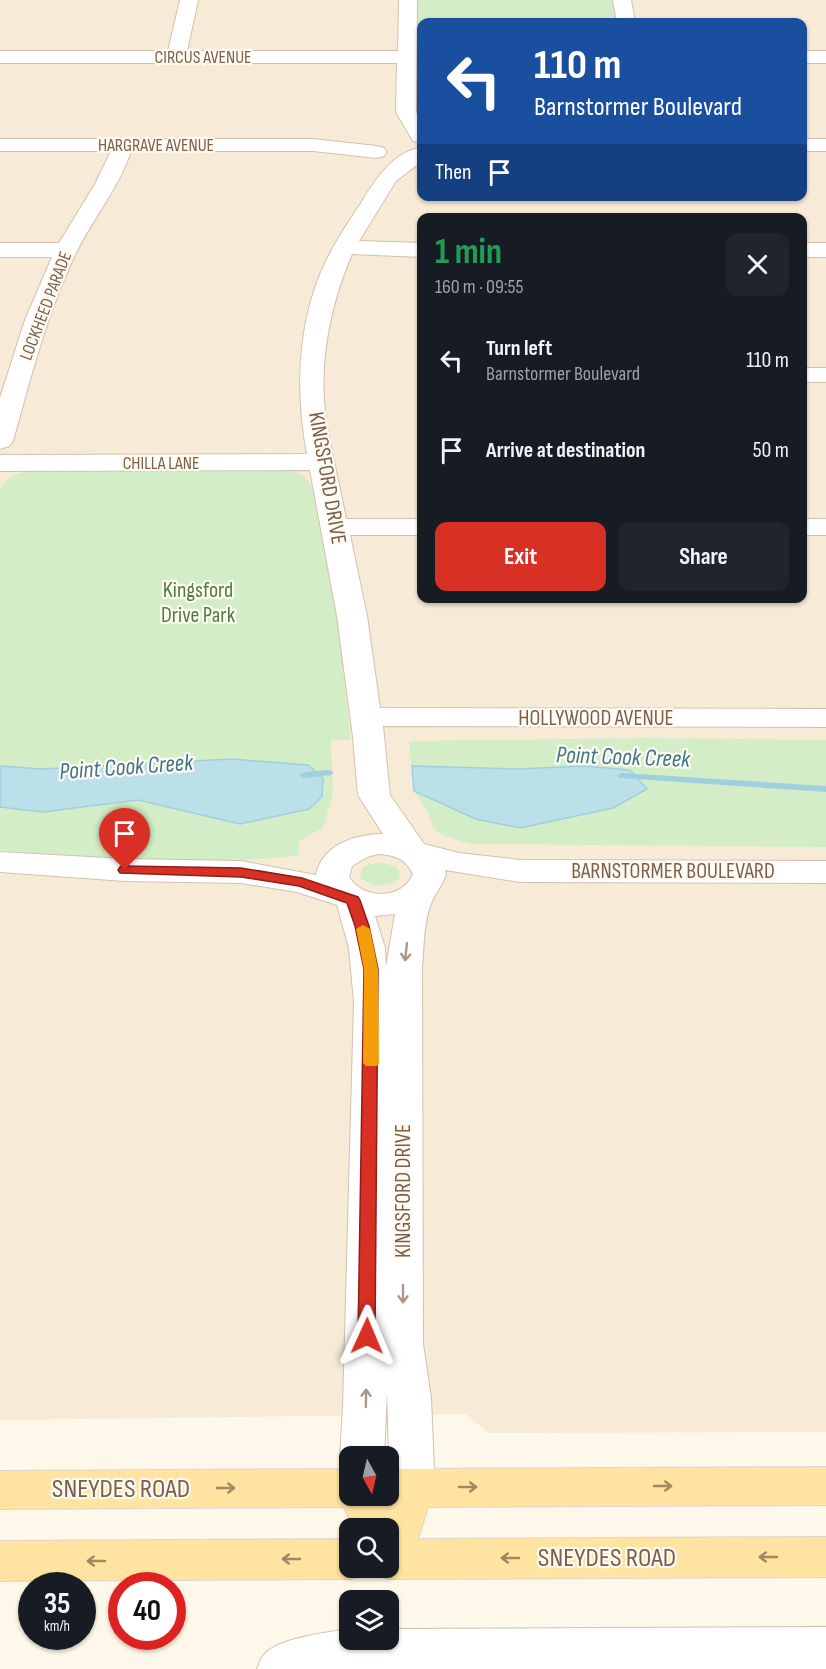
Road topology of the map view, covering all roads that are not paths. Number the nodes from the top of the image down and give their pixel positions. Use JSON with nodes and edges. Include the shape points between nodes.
{"nodes":[{"id":1,"x":189,"y":0,"type":"edge"},
{"id":2,"x":408,"y":0,"type":"edge"},
{"id":3,"x":621,"y":0,"type":"edge"},
{"id":4,"x":625,"y":18,"type":"edge"},
{"id":5,"x":0,"y":57,"type":"edge"},
{"id":6,"x":176,"y":57,"type":"junction"},
{"id":7,"x":407,"y":57,"type":"junction"},
{"id":8,"x":807,"y":57,"type":"edge"},
{"id":9,"x":826,"y":57,"type":"edge"},
{"id":10,"x":406,"y":112,"type":"junction"},
{"id":11,"x":417,"y":139,"type":"edge"},
{"id":12,"x":384,"y":141,"type":"junction"},
{"id":13,"x":0,"y":145,"type":"edge"},
{"id":14,"x":123,"y":145,"type":"junction"},
{"id":15,"x":807,"y":145,"type":"edge"},
{"id":16,"x":826,"y":145,"type":"edge"},
{"id":17,"x":417,"y":147,"type":"edge"},
{"id":18,"x":417,"y":149,"type":"edge"},
{"id":19,"x":388,"y":177,"type":"junction"},
{"id":20,"x":344,"y":247,"type":"junction"},
{"id":21,"x":0,"y":250,"type":"edge"},
{"id":22,"x":66,"y":250,"type":"junction"},
{"id":23,"x":417,"y":250,"type":"edge"},
{"id":24,"x":807,"y":250,"type":"edge"},
{"id":25,"x":826,"y":250,"type":"edge"},
{"id":26,"x":807,"y":375,"type":"edge"},
{"id":27,"x":826,"y":375,"type":"edge"},
{"id":28,"x":0,"y":441,"type":"edge"},
{"id":29,"x":321,"y":462,"type":"junction"},
{"id":30,"x":0,"y":463,"type":"edge"},
{"id":31,"x":336,"y":527,"type":"junction"},
{"id":32,"x":417,"y":527,"type":"edge"},
{"id":33,"x":807,"y":527,"type":"edge"},
{"id":34,"x":826,"y":527,"type":"edge"},
{"id":35,"x":366,"y":717,"type":"junction"},
{"id":36,"x":826,"y":718,"type":"edge"},
{"id":37,"x":374,"y":795,"type":"junction"},
{"id":38,"x":414,"y":852,"type":"junction"},
{"id":39,"x":346,"y":854,"type":"junction"},
{"id":40,"x":0,"y":862,"type":"edge"},
{"id":41,"x":520,"y":871,"type":"junction"},
{"id":42,"x":241,"y":872,"type":"junction"},
{"id":43,"x":826,"y":872,"type":"edge"},
{"id":44,"x":419,"y":893,"type":"junction"},
{"id":45,"x":349,"y":898,"type":"junction"},
{"id":46,"x":363,"y":1446,"type":"edge"},
{"id":47,"x":826,"y":1486,"type":"edge"},
{"id":48,"x":400,"y":1487,"type":"edge"},
{"id":49,"x":339,"y":1488,"type":"edge"},
{"id":50,"x":0,"y":1490,"type":"edge"},
{"id":51,"x":395,"y":1518,"type":"edge"},
{"id":52,"x":826,"y":1557,"type":"edge"},
{"id":53,"x":339,"y":1559,"type":"edge"},
{"id":54,"x":399,"y":1559,"type":"edge"},
{"id":55,"x":0,"y":1561,"type":"edge"},
{"id":56,"x":826,"y":1648,"type":"edge"},
{"id":57,"x":281,"y":1669,"type":"edge"}],
"edges":[{"from":1,"to":6,"type":"street"},
{"from":2,"to":7,"type":"street"},
{"from":3,"to":4,"type":"street"},
{"from":5,"to":6,"type":"street","name":"CIRCUS AVENUE"},
{"from":6,"to":7,"type":"street","name":"CIRCUS AVENUE"},
{"from":7,"to":10,"type":"street"},
{"from":8,"to":9,"type":"street"},
{"from":10,"to":11,"type":"street"},
{"from":10,"to":12,"type":"street"},
{"from":12,"to":14,"type":"street","name":"HARGRAVE AVENUE"},
{"from":12,"to":17,"type":"street","name":"HARGRAVE AVENUE","via":[[398,156]]},
{"from":12,"to":19,"type":"street"},
{"from":13,"to":14,"type":"street","name":"HARGRAVE AVENUE"},
{"from":14,"to":22,"type":"street","name":"LOCKHEED PARADE","via":[[116,166]]},
{"from":15,"to":16,"type":"street"},
{"from":18,"to":19,"type":"street","name":"KINGSFORD DRIVE"},
{"from":19,"to":20,"type":"street","name":"KINGSFORD DRIVE"},
{"from":20,"to":23,"type":"street"},
{"from":20,"to":29,"type":"street","name":"KINGSFORD DRIVE","via":[[318,320],[312,364],[313,418]]},
{"from":21,"to":22,"type":"street"},
{"from":22,"to":28,"type":"street","name":"LOCKHEED PARADE","via":[[38,317]]},
{"from":24,"to":25,"type":"street"},
{"from":26,"to":27,"type":"street"},
{"from":29,"to":30,"type":"street","name":"CHILLA LANE"},
{"from":29,"to":31,"type":"street","name":"KINGSFORD DRIVE"},
{"from":31,"to":32,"type":"street"},
{"from":31,"to":35,"type":"street","name":"KINGSFORD DRIVE"},
{"from":33,"to":34,"type":"street"},
{"from":35,"to":36,"type":"street","name":"HOLLYWOOD AVENUE"},
{"from":35,"to":37,"type":"street","name":"KINGSFORD DRIVE"},
{"from":37,"to":38,"type":"street","name":"KINGSFORD DRIVE"},
{"from":37,"to":39,"type":"street"},
{"from":38,"to":39,"type":"street","via":[[378,844]]},
{"from":38,"to":41,"type":"street","name":"BARNSTORMER BOULEVARD"},
{"from":38,"to":44,"type":"street","via":[[429,871],[426,885]]},
{"from":39,"to":42,"type":"street"},
{"from":39,"to":45,"type":"street","via":[[335,864],[332,877]]},
{"from":40,"to":42,"type":"street"},
{"from":41,"to":43,"type":"street","name":"BARNSTORMER BOULEVARD"},
{"from":41,"to":44,"type":"street","name":"BARNSTORMER BOULEVARD"},
{"from":42,"to":45,"type":"street","via":[[302,882]]},
{"from":44,"to":45,"type":"street","via":[[401,902],[381,905]]},
{"from":44,"to":48,"type":"street","name":"KINGSFORD DRIVE","one_way":true,"via":[[409,924],[404,969],[402,1344],[413,1440]]},
{"from":46,"to":45,"type":"street","name":"KINGSFORD DRIVE","one_way":true,"via":[[372,1002],[368,948]]},
{"from":48,"to":47,"type":"main road","one_way":true},
{"from":48,"to":51,"type":"main road"},
{"from":50,"to":49,"type":"main road","name":"SNEYDES ROAD","one_way":true},
{"from":52,"to":54,"type":"main road","name":"SNEYDES ROAD","one_way":true},
{"from":53,"to":55,"type":"main road","one_way":true},
{"from":56,"to":57,"type":"street","via":[[352,1650],[306,1656]]}]}
